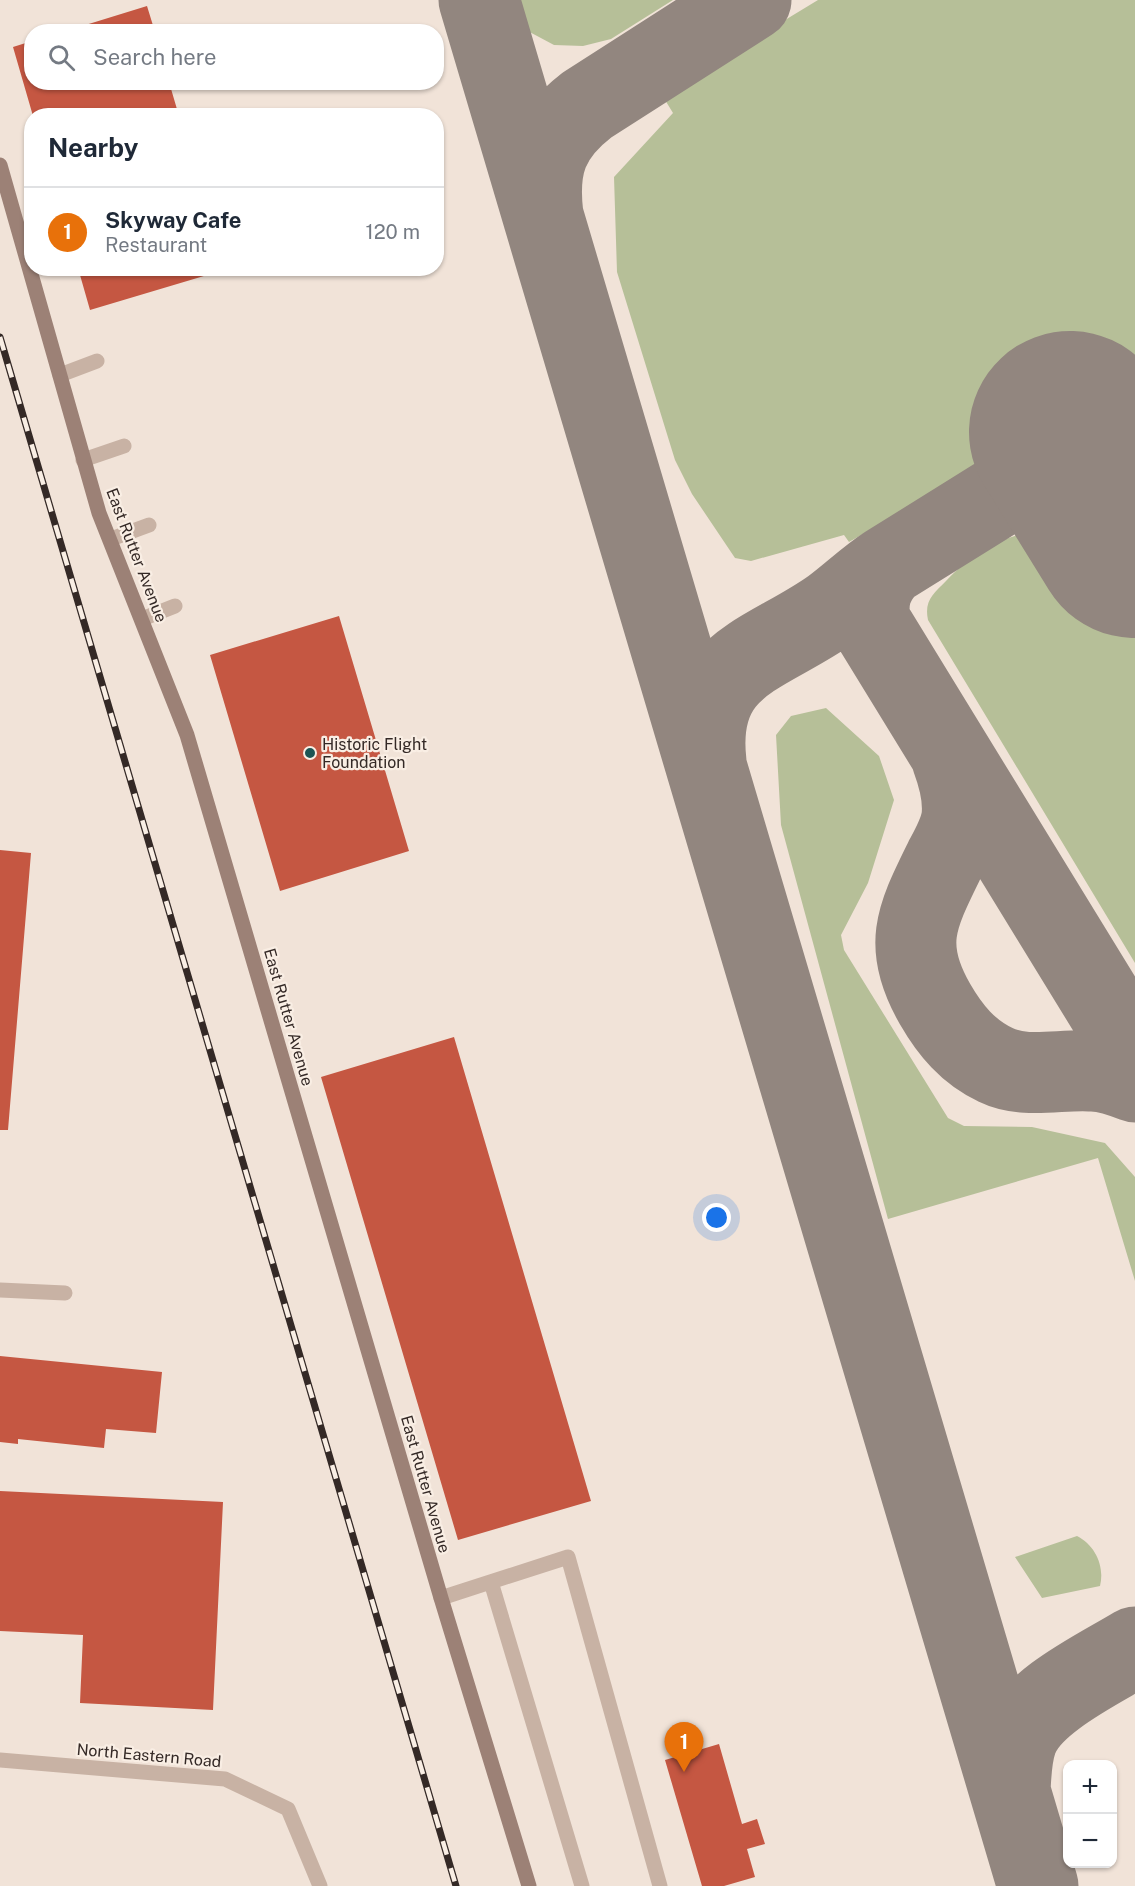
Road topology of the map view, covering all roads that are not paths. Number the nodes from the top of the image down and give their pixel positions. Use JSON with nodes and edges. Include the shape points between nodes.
{"nodes":[{"id":1,"x":0,"y":165,"type":"edge"},
{"id":2,"x":24,"y":249,"type":"edge"},
{"id":3,"x":32,"y":276,"type":"edge"},
{"id":4,"x":97,"y":361,"type":"dead end"},
{"id":5,"x":60,"y":375,"type":"junction"},
{"id":6,"x":124,"y":446,"type":"dead end"},
{"id":7,"x":83,"y":460,"type":"junction"},
{"id":8,"x":149,"y":525,"type":"dead end"},
{"id":9,"x":111,"y":539,"type":"junction"},
{"id":10,"x":175,"y":606,"type":"dead end"},
{"id":11,"x":142,"y":619,"type":"junction"},
{"id":12,"x":0,"y":1290,"type":"edge"},
{"id":13,"x":65,"y":1293,"type":"dead end"},
{"id":14,"x":490,"y":1582,"type":"junction"},
{"id":15,"x":441,"y":1598,"type":"junction"},
{"id":16,"x":0,"y":1761,"type":"edge"},
{"id":17,"x":320,"y":1886,"type":"edge"},
{"id":18,"x":529,"y":1886,"type":"edge"},
{"id":19,"x":582,"y":1886,"type":"edge"},
{"id":20,"x":660,"y":1886,"type":"edge"}],
"edges":[{"from":1,"to":2,"type":"street","name":"East Rutter Avenue"},
{"from":3,"to":5,"type":"street","name":"East Rutter Avenue"},
{"from":4,"to":5,"type":"street"},
{"from":5,"to":7,"type":"street","name":"East Rutter Avenue"},
{"from":6,"to":7,"type":"street"},
{"from":7,"to":9,"type":"street","name":"East Rutter Avenue"},
{"from":8,"to":9,"type":"street"},
{"from":9,"to":11,"type":"street","name":"East Rutter Avenue"},
{"from":10,"to":11,"type":"street"},
{"from":11,"to":15,"type":"street","name":"East Rutter Avenue","via":[[190,747]]},
{"from":12,"to":13,"type":"street"},
{"from":14,"to":15,"type":"street"},
{"from":14,"to":19,"type":"street"},
{"from":14,"to":20,"type":"street","via":[[568,1557]]},
{"from":15,"to":18,"type":"street","name":"East Rutter Avenue"},
{"from":16,"to":17,"type":"street","name":"North Eastern Road","via":[[225,1779],[288,1809]]}]}
